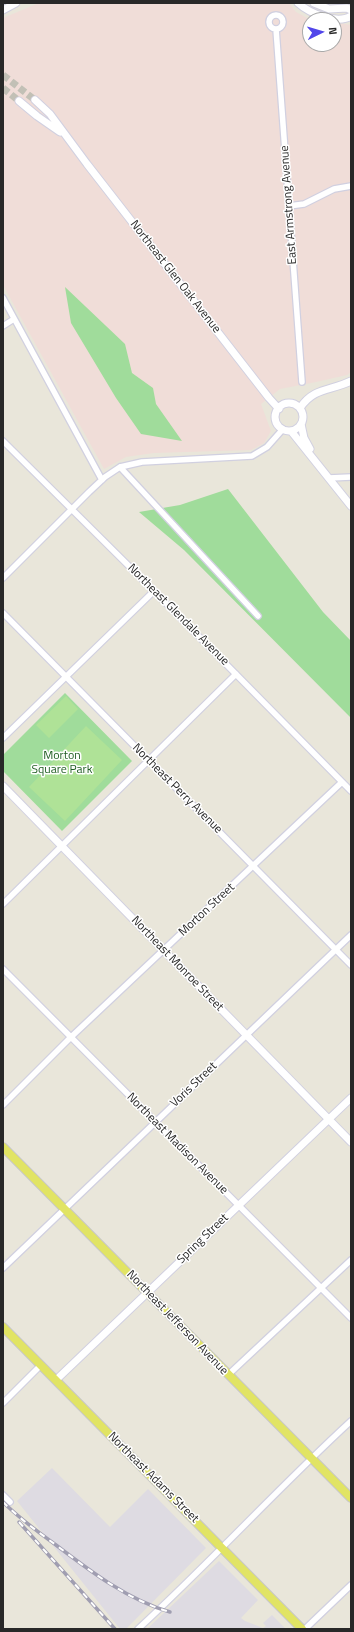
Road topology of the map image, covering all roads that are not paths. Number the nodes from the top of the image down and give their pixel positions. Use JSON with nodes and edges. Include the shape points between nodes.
{"nodes":[{"id":1,"x":12,"y":3,"type":"edge"},
{"id":2,"x":16,"y":3,"type":"edge"},
{"id":3,"x":298,"y":3,"type":"edge"},
{"id":4,"x":314,"y":3,"type":"edge"},
{"id":5,"x":339,"y":6,"type":"edge"},
{"id":6,"x":3,"y":7,"type":"edge"},
{"id":7,"x":3,"y":10,"type":"edge"},
{"id":8,"x":351,"y":10,"type":"edge"},
{"id":9,"x":351,"y":16,"type":"edge"},
{"id":10,"x":276,"y":29,"type":"dead end"},
{"id":11,"x":35,"y":100,"type":"tunnel mouth"},
{"id":12,"x":19,"y":101,"type":"tunnel mouth"},
{"id":13,"x":73,"y":145,"type":"junction"},
{"id":14,"x":351,"y":186,"type":"edge"},
{"id":15,"x":289,"y":206,"type":"junction"},
{"id":16,"x":3,"y":298,"type":"edge"},
{"id":17,"x":14,"y":319,"type":"junction"},
{"id":18,"x":3,"y":326,"type":"edge"},
{"id":19,"x":351,"y":381,"type":"edge"},
{"id":20,"x":302,"y":382,"type":"dead end"},
{"id":21,"x":300,"y":408,"type":"junction"},
{"id":22,"x":278,"y":409,"type":"junction"},
{"id":23,"x":301,"y":424,"type":"junction"},
{"id":24,"x":287,"y":430,"type":"junction"},
{"id":25,"x":3,"y":441,"type":"edge"},
{"id":26,"x":317,"y":463,"type":"junction"},
{"id":27,"x":120,"y":467,"type":"junction"},
{"id":28,"x":351,"y":477,"type":"edge"},
{"id":29,"x":329,"y":478,"type":"junction"},
{"id":30,"x":102,"y":480,"type":"junction"},
{"id":31,"x":351,"y":506,"type":"edge"},
{"id":32,"x":72,"y":510,"type":"junction"},
{"id":33,"x":3,"y":578,"type":"edge"},
{"id":34,"x":154,"y":591,"type":"junction"},
{"id":35,"x":3,"y":613,"type":"edge"},
{"id":36,"x":258,"y":616,"type":"dead end"},
{"id":37,"x":236,"y":674,"type":"junction"},
{"id":38,"x":66,"y":676,"type":"junction"},
{"id":39,"x":3,"y":738,"type":"edge"},
{"id":40,"x":148,"y":760,"type":"junction"},
{"id":41,"x":342,"y":782,"type":"junction"},
{"id":42,"x":3,"y":786,"type":"edge"},
{"id":43,"x":351,"y":791,"type":"edge"},
{"id":44,"x":61,"y":845,"type":"junction"},
{"id":45,"x":254,"y":866,"type":"junction"},
{"id":46,"x":3,"y":904,"type":"edge"},
{"id":47,"x":351,"y":936,"type":"edge"},
{"id":48,"x":164,"y":949,"type":"junction"},
{"id":49,"x":336,"y":950,"type":"junction"},
{"id":50,"x":351,"y":965,"type":"edge"},
{"id":51,"x":3,"y":969,"type":"edge"},
{"id":52,"x":246,"y":1035,"type":"junction"},
{"id":53,"x":70,"y":1038,"type":"junction"},
{"id":54,"x":351,"y":1098,"type":"edge"},
{"id":55,"x":3,"y":1105,"type":"edge"},
{"id":56,"x":329,"y":1120,"type":"junction"},
{"id":57,"x":155,"y":1123,"type":"junction"},
{"id":58,"x":351,"y":1142,"type":"edge"},
{"id":59,"x":3,"y":1147,"type":"edge"},
{"id":60,"x":238,"y":1205,"type":"junction"},
{"id":61,"x":65,"y":1209,"type":"junction"},
{"id":62,"x":351,"y":1260,"type":"edge"},
{"id":63,"x":3,"y":1268,"type":"edge"},
{"id":64,"x":321,"y":1289,"type":"junction"},
{"id":65,"x":147,"y":1292,"type":"junction"},
{"id":66,"x":351,"y":1318,"type":"edge"},
{"id":67,"x":3,"y":1327,"type":"edge"},
{"id":68,"x":41,"y":1365,"type":"junction"},
{"id":69,"x":228,"y":1375,"type":"junction"},
{"id":70,"x":56,"y":1380,"type":"junction"},
{"id":71,"x":3,"y":1403,"type":"edge"},
{"id":72,"x":351,"y":1421,"type":"edge"},
{"id":73,"x":311,"y":1457,"type":"junction"},
{"id":74,"x":3,"y":1495,"type":"edge"},
{"id":75,"x":351,"y":1498,"type":"edge"},
{"id":76,"x":10,"y":1502,"type":"dead end"},
{"id":77,"x":222,"y":1548,"type":"junction"},
{"id":78,"x":351,"y":1585,"type":"edge"},
{"id":79,"x":138,"y":1629,"type":"edge"},
{"id":80,"x":302,"y":1629,"type":"edge"},
{"id":81,"x":305,"y":1629,"type":"edge"}],
"edges":[{"from":1,"to":6,"type":"street"},
{"from":2,"to":7,"type":"street"},
{"from":3,"to":9,"type":"street","via":[[316,15],[332,19]]},
{"from":4,"to":5,"type":"street","via":[[329,9]]},
{"from":5,"to":8,"type":"street"},
{"from":10,"to":15,"type":"street","name":"East Armstrong Avenue"},
{"from":11,"to":13,"type":"street","name":"Northeast Glen Oak Avenue","via":[[50,114]]},
{"from":12,"to":13,"type":"street","name":"Northeast Glen Oak Avenue"},
{"from":13,"to":22,"type":"street","name":"Northeast Glen Oak Avenue"},
{"from":14,"to":15,"type":"street","via":[[334,188],[304,204]]},
{"from":15,"to":20,"type":"street","name":"East Armstrong Avenue"},
{"from":16,"to":17,"type":"street"},
{"from":17,"to":18,"type":"street"},
{"from":17,"to":30,"type":"street"},
{"from":19,"to":21,"type":"street","via":[[317,393],[306,399]]},
{"from":21,"to":22,"type":"street","via":[[289,403]]},
{"from":21,"to":23,"type":"street","via":[[303,416]]},
{"from":22,"to":24,"type":"street","via":[[276,420],[280,427]]},
{"from":23,"to":24,"type":"street","via":[[295,430]]},
{"from":23,"to":26,"type":"street","via":[[304,438]]},
{"from":24,"to":26,"type":"street"},
{"from":24,"to":27,"type":"street","via":[[252,456],[142,462]]},
{"from":25,"to":32,"type":"street","name":"Northeast Glendale Avenue"},
{"from":26,"to":29,"type":"street"},
{"from":27,"to":30,"type":"street"},
{"from":27,"to":36,"type":"street"},
{"from":28,"to":29,"type":"street"},
{"from":29,"to":31,"type":"street"},
{"from":30,"to":32,"type":"street"},
{"from":32,"to":33,"type":"street"},
{"from":32,"to":34,"type":"street","name":"Northeast Glendale Avenue"},
{"from":34,"to":37,"type":"street","name":"Northeast Glendale Avenue"},
{"from":34,"to":38,"type":"street"},
{"from":35,"to":38,"type":"street","name":"Northeast Perry Avenue"},
{"from":37,"to":40,"type":"street"},
{"from":37,"to":41,"type":"street","name":"Northeast Glendale Avenue"},
{"from":38,"to":39,"type":"street"},
{"from":38,"to":40,"type":"street","name":"Northeast Perry Avenue"},
{"from":40,"to":44,"type":"street"},
{"from":40,"to":45,"type":"street","name":"Northeast Perry Avenue"},
{"from":41,"to":43,"type":"street","name":"Northeast Glendale Avenue"},
{"from":41,"to":45,"type":"street","name":"Morton Street"},
{"from":42,"to":44,"type":"street","name":"Northeast Monroe Street"},
{"from":44,"to":46,"type":"street"},
{"from":44,"to":48,"type":"street","name":"Northeast Monroe Street"},
{"from":45,"to":48,"type":"street","name":"Morton Street"},
{"from":45,"to":49,"type":"street","name":"Northeast Perry Avenue"},
{"from":47,"to":49,"type":"street","name":"Voris Street"},
{"from":48,"to":52,"type":"street","name":"Northeast Monroe Street"},
{"from":48,"to":53,"type":"street","name":"Morton Street"},
{"from":49,"to":50,"type":"street","name":"Northeast Perry Avenue"},
{"from":49,"to":52,"type":"street","name":"Voris Street"},
{"from":51,"to":53,"type":"street","name":"Northeast Madison Avenue"},
{"from":52,"to":56,"type":"street","name":"Northeast Monroe Street"},
{"from":52,"to":57,"type":"street","name":"Voris Street"},
{"from":53,"to":55,"type":"street","name":"Morton Street"},
{"from":53,"to":57,"type":"street","name":"Northeast Madison Avenue"},
{"from":54,"to":56,"type":"street","name":"Spring Street"},
{"from":56,"to":58,"type":"street","name":"Northeast Monroe Street"},
{"from":56,"to":60,"type":"street","name":"Spring Street"},
{"from":57,"to":60,"type":"street","name":"Northeast Madison Avenue"},
{"from":57,"to":61,"type":"street","name":"Voris Street"},
{"from":59,"to":61,"type":"main road","name":"Northeast Jefferson Avenue"},
{"from":60,"to":64,"type":"street","name":"Northeast Madison Avenue"},
{"from":60,"to":65,"type":"street","name":"Spring Street"},
{"from":61,"to":63,"type":"street","name":"Voris Street"},
{"from":61,"to":65,"type":"main road","name":"Northeast Jefferson Avenue"},
{"from":62,"to":64,"type":"street"},
{"from":64,"to":66,"type":"street","name":"Northeast Madison Avenue"},
{"from":64,"to":69,"type":"street"},
{"from":65,"to":69,"type":"main road","name":"Northeast Jefferson Avenue"},
{"from":65,"to":70,"type":"street","name":"Spring Street"},
{"from":67,"to":68,"type":"main road","name":"Northeast Adams Street"},
{"from":68,"to":70,"type":"main road","name":"Northeast Adams Street"},
{"from":68,"to":71,"type":"street"},
{"from":69,"to":73,"type":"main road","name":"Northeast Jefferson Avenue"},
{"from":70,"to":77,"type":"main road","name":"Northeast Adams Street"},
{"from":72,"to":73,"type":"street"},
{"from":73,"to":75,"type":"main road","name":"Northeast Jefferson Avenue"},
{"from":73,"to":77,"type":"street"},
{"from":74,"to":76,"type":"street"},
{"from":77,"to":79,"type":"street"},
{"from":77,"to":80,"type":"main road","name":"Northeast Adams Street"},
{"from":78,"to":81,"type":"street"}]}
